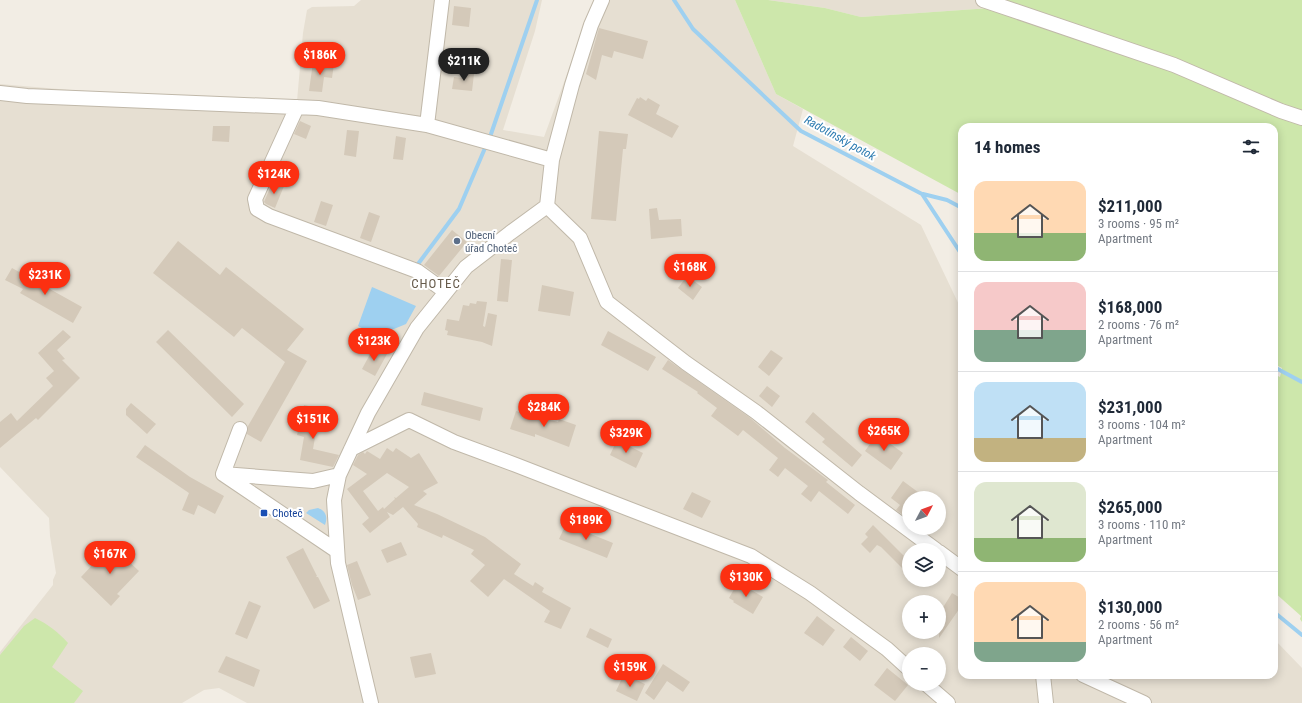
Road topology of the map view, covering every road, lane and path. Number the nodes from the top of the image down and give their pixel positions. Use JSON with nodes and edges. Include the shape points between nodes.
{"nodes":[{"id":1,"x":442,"y":0,"type":"edge"},
{"id":2,"x":602,"y":0,"type":"edge"},
{"id":3,"x":983,"y":0,"type":"edge"},
{"id":4,"x":0,"y":93,"type":"edge"},
{"id":5,"x":297,"y":107,"type":"junction"},
{"id":6,"x":1302,"y":118,"type":"edge"},
{"id":7,"x":427,"y":125,"type":"junction"},
{"id":8,"x":552,"y":160,"type":"junction"},
{"id":9,"x":547,"y":206,"type":"junction"},
{"id":10,"x":446,"y":292,"type":"junction"},
{"id":11,"x":240,"y":430,"type":"dead end"},
{"id":12,"x":351,"y":449,"type":"junction"},
{"id":13,"x":223,"y":474,"type":"junction"},
{"id":14,"x":339,"y":475,"type":"junction"},
{"id":15,"x":927,"y":543,"type":"edge"},
{"id":16,"x":337,"y":551,"type":"junction"},
{"id":17,"x":946,"y":557,"type":"edge"},
{"id":18,"x":958,"y":566,"type":"edge"},
{"id":19,"x":902,"y":663,"type":"edge"},
{"id":20,"x":1043,"y":679,"type":"edge"},
{"id":21,"x":1092,"y":679,"type":"edge"},
{"id":22,"x":934,"y":691,"type":"edge"},
{"id":23,"x":371,"y":703,"type":"edge"},
{"id":24,"x":948,"y":703,"type":"edge"},
{"id":25,"x":1046,"y":703,"type":"edge"},
{"id":26,"x":1144,"y":703,"type":"edge"}],
"edges":[{"from":1,"to":7,"type":"street"},
{"from":2,"to":8,"type":"street","via":[[579,63]]},
{"from":3,"to":6,"type":"street","via":[[1174,65]]},
{"from":4,"to":5,"type":"street"},
{"from":5,"to":7,"type":"street"},
{"from":5,"to":10,"type":"street","via":[[255,199],[256,209],[417,271]]},
{"from":7,"to":8,"type":"street"},
{"from":8,"to":9,"type":"street"},
{"from":9,"to":10,"type":"street","via":[[466,267]]},
{"from":9,"to":15,"type":"street","via":[[580,238],[607,302]]},
{"from":10,"to":12,"type":"street","via":[[417,328],[368,413]]},
{"from":11,"to":13,"type":"street"},
{"from":12,"to":14,"type":"street"},
{"from":12,"to":19,"type":"street","via":[[409,420],[454,442],[751,556],[810,593]]},
{"from":13,"to":14,"type":"street","via":[[313,481]]},
{"from":13,"to":16,"type":"street"},
{"from":14,"to":16,"type":"street","via":[[334,500]]},
{"from":16,"to":23,"type":"street"},
{"from":17,"to":18,"type":"street"},
{"from":20,"to":25,"type":"street"},
{"from":21,"to":26,"type":"street"},
{"from":22,"to":24,"type":"street"}]}
